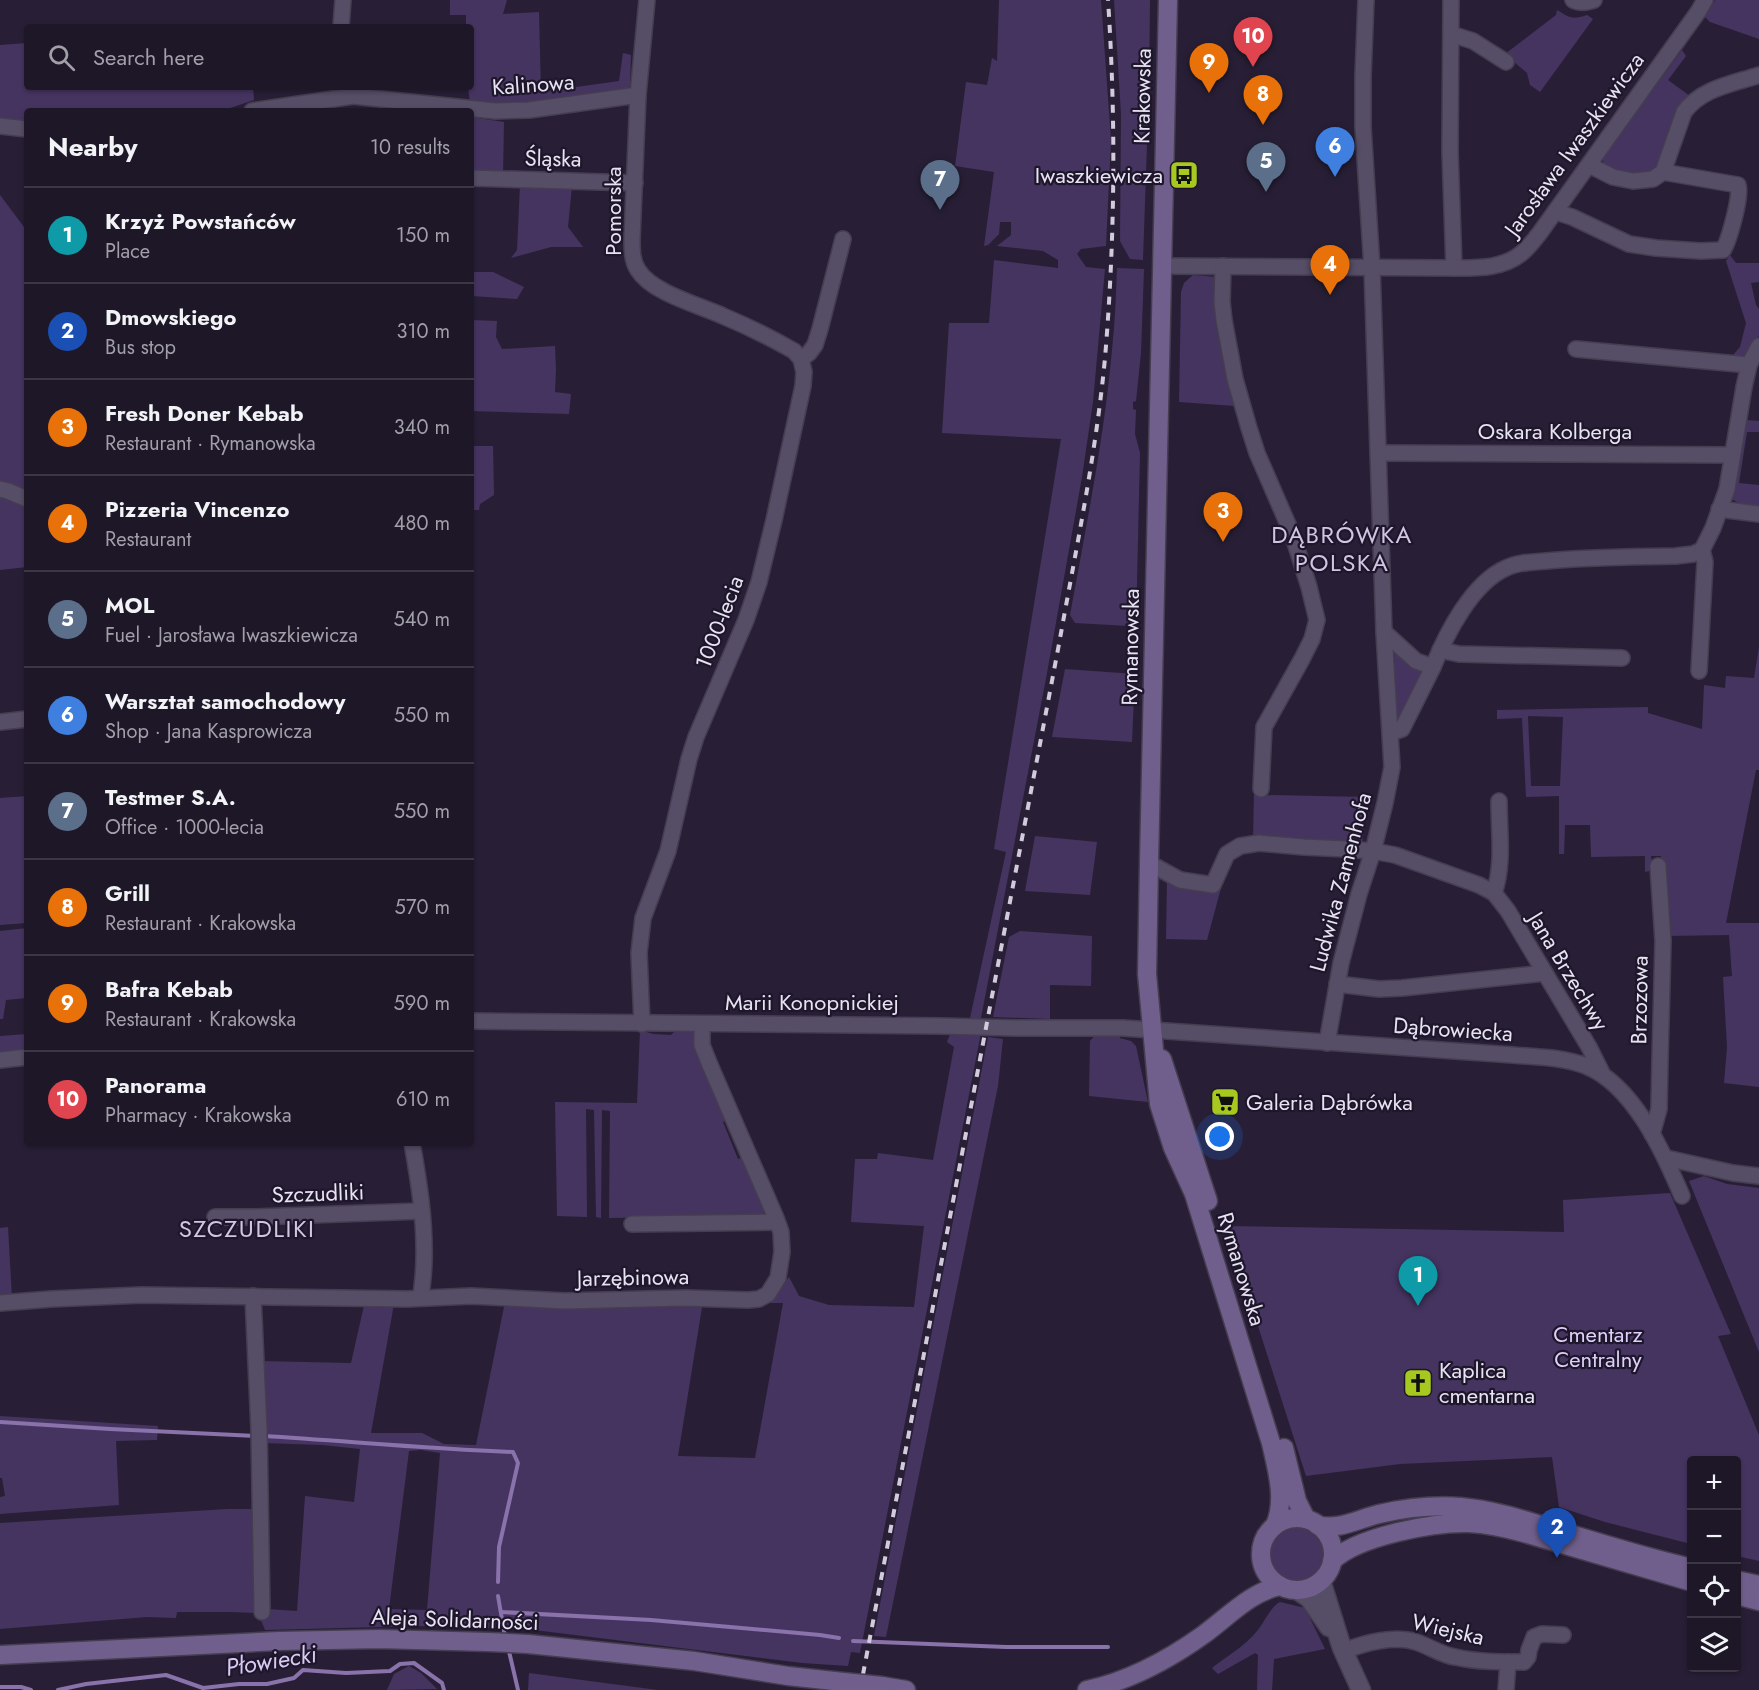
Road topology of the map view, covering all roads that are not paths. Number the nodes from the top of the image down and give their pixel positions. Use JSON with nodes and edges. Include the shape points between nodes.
{"nodes":[{"id":1,"x":344,"y":0,"type":"edge"},
{"id":2,"x":647,"y":0,"type":"edge"},
{"id":3,"x":1168,"y":0,"type":"edge"},
{"id":4,"x":1366,"y":0,"type":"edge"},
{"id":5,"x":1451,"y":0,"type":"edge"},
{"id":6,"x":1573,"y":0,"type":"edge"},
{"id":7,"x":1594,"y":0,"type":"edge"},
{"id":8,"x":1705,"y":0,"type":"edge"},
{"id":9,"x":341,"y":24,"type":"edge"},
{"id":10,"x":1451,"y":34,"type":"junction"},
{"id":11,"x":1506,"y":62,"type":"dead end"},
{"id":12,"x":1759,"y":75,"type":"edge"},
{"id":13,"x":337,"y":93,"type":"edge"},
{"id":14,"x":638,"y":95,"type":"junction"},
{"id":15,"x":266,"y":108,"type":"edge"},
{"id":16,"x":467,"y":108,"type":"edge"},
{"id":17,"x":474,"y":109,"type":"edge"},
{"id":18,"x":0,"y":126,"type":"edge"},
{"id":19,"x":24,"y":129,"type":"edge"},
{"id":20,"x":1589,"y":165,"type":"junction"},
{"id":21,"x":1663,"y":172,"type":"junction"},
{"id":22,"x":474,"y":178,"type":"edge"},
{"id":23,"x":634,"y":183,"type":"junction"},
{"id":24,"x":1556,"y":212,"type":"junction"},
{"id":25,"x":843,"y":239,"type":"dead end"},
{"id":26,"x":1163,"y":266,"type":"junction"},
{"id":27,"x":1223,"y":266,"type":"junction"},
{"id":28,"x":1372,"y":268,"type":"junction"},
{"id":29,"x":1454,"y":268,"type":"junction"},
{"id":30,"x":1759,"y":346,"type":"edge"},
{"id":31,"x":1576,"y":349,"type":"dead end"},
{"id":32,"x":801,"y":359,"type":"junction"},
{"id":33,"x":1749,"y":365,"type":"junction"},
{"id":34,"x":1378,"y":453,"type":"junction"},
{"id":35,"x":1732,"y":455,"type":"junction"},
{"id":36,"x":0,"y":489,"type":"edge"},
{"id":37,"x":24,"y":498,"type":"edge"},
{"id":38,"x":1719,"y":509,"type":"junction"},
{"id":39,"x":1759,"y":514,"type":"edge"},
{"id":40,"x":1702,"y":550,"type":"junction"},
{"id":41,"x":1384,"y":632,"type":"junction"},
{"id":42,"x":1440,"y":650,"type":"junction"},
{"id":43,"x":1622,"y":658,"type":"dead end"},
{"id":44,"x":1433,"y":667,"type":"junction"},
{"id":45,"x":1699,"y":671,"type":"dead end"},
{"id":46,"x":24,"y":720,"type":"edge"},
{"id":47,"x":0,"y":722,"type":"edge"},
{"id":48,"x":1391,"y":733,"type":"junction"},
{"id":49,"x":1261,"y":789,"type":"dead end"},
{"id":50,"x":1499,"y":801,"type":"dead end"},
{"id":51,"x":1373,"y":851,"type":"junction"},
{"id":52,"x":1149,"y":863,"type":"junction"},
{"id":53,"x":1658,"y":866,"type":"dead end"},
{"id":54,"x":1494,"y":893,"type":"junction"},
{"id":55,"x":1545,"y":973,"type":"junction"},
{"id":56,"x":1337,"y":984,"type":"junction"},
{"id":57,"x":474,"y":1021,"type":"edge"},
{"id":58,"x":642,"y":1024,"type":"junction"},
{"id":59,"x":702,"y":1024,"type":"junction"},
{"id":60,"x":1152,"y":1028,"type":"junction"},
{"id":61,"x":1327,"y":1043,"type":"junction"},
{"id":62,"x":24,"y":1058,"type":"edge"},
{"id":63,"x":0,"y":1060,"type":"edge"},
{"id":64,"x":1602,"y":1073,"type":"junction"},
{"id":65,"x":1652,"y":1134,"type":"junction"},
{"id":66,"x":412,"y":1146,"type":"edge"},
{"id":67,"x":1666,"y":1158,"type":"junction"},
{"id":68,"x":1759,"y":1176,"type":"edge"},
{"id":69,"x":1682,"y":1196,"type":"dead end"},
{"id":70,"x":422,"y":1211,"type":"junction"},
{"id":71,"x":215,"y":1217,"type":"dead end"},
{"id":72,"x":777,"y":1222,"type":"junction"},
{"id":73,"x":632,"y":1224,"type":"dead end"},
{"id":74,"x":253,"y":1296,"type":"junction"},
{"id":75,"x":421,"y":1298,"type":"junction"},
{"id":76,"x":0,"y":1303,"type":"edge"},
{"id":77,"x":1312,"y":1522,"type":"junction"},
{"id":78,"x":1275,"y":1525,"type":"junction"},
{"id":79,"x":1261,"y":1557,"type":"junction"},
{"id":80,"x":1332,"y":1561,"type":"junction"},
{"id":81,"x":1687,"y":1567,"type":"edge"},
{"id":82,"x":1321,"y":1581,"type":"junction"},
{"id":83,"x":1687,"y":1581,"type":"edge"},
{"id":84,"x":1741,"y":1581,"type":"edge"},
{"id":85,"x":1759,"y":1585,"type":"edge"},
{"id":86,"x":1288,"y":1588,"type":"junction"},
{"id":87,"x":1741,"y":1596,"type":"edge"},
{"id":88,"x":1759,"y":1600,"type":"edge"},
{"id":89,"x":262,"y":1612,"type":"dead end"},
{"id":90,"x":1231,"y":1613,"type":"junction"},
{"id":91,"x":1563,"y":1635,"type":"dead end"},
{"id":92,"x":1343,"y":1650,"type":"junction"},
{"id":93,"x":0,"y":1655,"type":"edge"},
{"id":94,"x":1509,"y":1662,"type":"junction"},
{"id":95,"x":906,"y":1690,"type":"edge"},
{"id":96,"x":1087,"y":1690,"type":"edge"},
{"id":97,"x":1361,"y":1690,"type":"edge"},
{"id":98,"x":1506,"y":1690,"type":"edge"}],
"edges":[{"from":1,"to":9,"type":"street"},
{"from":2,"to":14,"type":"street","name":"Pomorska"},
{"from":3,"to":26,"type":"main road","name":"Krakowska"},
{"from":4,"to":28,"type":"street","name":"Ludwika Zamenhofa","via":[[1363,127]]},
{"from":5,"to":10,"type":"street"},
{"from":6,"to":7,"type":"street"},
{"from":8,"to":20,"type":"street","name":"Jarosława Iwaszkiewicza"},
{"from":10,"to":11,"type":"street","via":[[1473,41]]},
{"from":10,"to":29,"type":"street"},
{"from":12,"to":21,"type":"street","via":[[1705,93],[1690,104]]},
{"from":13,"to":15,"type":"street","name":"Kalinowa"},
{"from":13,"to":16,"type":"street","name":"Kalinowa"},
{"from":14,"to":17,"type":"street","name":"Kalinowa","via":[[529,110]]},
{"from":14,"to":23,"type":"street","name":"Pomorska"},
{"from":18,"to":19,"type":"street"},
{"from":20,"to":21,"type":"street","via":[[1613,177],[1633,181],[1653,179]]},
{"from":20,"to":24,"type":"street","name":"Jarosława Iwaszkiewicza"},
{"from":21,"to":24,"type":"street","via":[[1738,184],[1737,206],[1723,250],[1629,244]]},
{"from":22,"to":23,"type":"street","name":"Śląska"},
{"from":23,"to":32,"type":"street","name":"Pomorska","via":[[632,256],[645,279],[781,344]]},
{"from":24,"to":29,"type":"street","name":"Jarosława Iwaszkiewicza","via":[[1523,253],[1509,261],[1496,266]]},
{"from":25,"to":32,"type":"street","via":[[820,329],[810,353]]},
{"from":26,"to":27,"type":"street","name":"Jarosława Iwaszkiewicza"},
{"from":26,"to":52,"type":"main road","name":"Rymanowska"},
{"from":27,"to":28,"type":"street","name":"Jarosława Iwaszkiewicza"},
{"from":27,"to":49,"type":"street","via":[[1222,302],[1235,379],[1249,428],[1293,536],[1317,620],[1312,639],[1264,727]]},
{"from":28,"to":29,"type":"street","name":"Jarosława Iwaszkiewicza"},
{"from":28,"to":34,"type":"street","name":"Ludwika Zamenhofa"},
{"from":30,"to":33,"type":"street"},
{"from":31,"to":33,"type":"street"},
{"from":32,"to":58,"type":"street","name":"1000-lecia","via":[[804,372],[800,405],[759,582],[694,743],[668,851],[643,918],[639,953]]},
{"from":33,"to":35,"type":"street"},
{"from":34,"to":35,"type":"street","name":"Oskara Kolberga"},
{"from":34,"to":41,"type":"street","name":"Ludwika Zamenhofa"},
{"from":35,"to":38,"type":"street","via":[[1727,489]]},
{"from":36,"to":37,"type":"street"},
{"from":38,"to":39,"type":"street"},
{"from":38,"to":40,"type":"street"},
{"from":40,"to":42,"type":"street","via":[[1676,556],[1565,559],[1505,568],[1485,582],[1465,606]]},
{"from":40,"to":45,"type":"street","via":[[1705,570]]},
{"from":41,"to":44,"type":"street","via":[[1416,661]]},
{"from":41,"to":48,"type":"street","name":"Ludwika Zamenhofa"},
{"from":42,"to":43,"type":"street","via":[[1459,654]]},
{"from":42,"to":44,"type":"street"},
{"from":44,"to":48,"type":"street","via":[[1402,729]]},
{"from":46,"to":47,"type":"street"},
{"from":48,"to":51,"type":"street","name":"Ludwika Zamenhofa","via":[[1392,767]]},
{"from":50,"to":54,"type":"street","via":[[1500,856]]},
{"from":51,"to":52,"type":"street","name":"Jana Brzechwy","via":[[1248,844],[1227,854],[1213,885],[1180,880]]},
{"from":51,"to":54,"type":"street","name":"Jana Brzechwy","via":[[1425,865]]},
{"from":51,"to":56,"type":"street","name":"Ludwika Zamenhofa"},
{"from":52,"to":60,"type":"main road","name":"Rymanowska","via":[[1147,974]]},
{"from":53,"to":65,"type":"street","name":"Brzozowa","via":[[1663,941],[1659,1109]]},
{"from":54,"to":55,"type":"street","name":"Jana Brzechwy"},
{"from":55,"to":56,"type":"street","via":[[1402,988]]},
{"from":55,"to":64,"type":"street","name":"Jana Brzechwy"},
{"from":56,"to":61,"type":"street","name":"Ludwika Zamenhofa"},
{"from":57,"to":58,"type":"street","name":"Marii Konopnickiej"},
{"from":58,"to":59,"type":"street","name":"Marii Konopnickiej"},
{"from":59,"to":60,"type":"street","name":"Marii Konopnickiej"},
{"from":59,"to":72,"type":"street","name":"Jarzębinowa","via":[[702,1045]]},
{"from":60,"to":61,"type":"street","name":"Dąbrowiecka"},
{"from":60,"to":77,"type":"main road","name":"Rymanowska","via":[[1279,1427],[1297,1501]]},
{"from":60,"to":78,"type":"main road","name":"Rymanowska","via":[[1159,1104],[1194,1194],[1271,1443],[1281,1503]]},
{"from":61,"to":64,"type":"street","name":"Dąbrowiecka","via":[[1569,1061]]},
{"from":62,"to":63,"type":"street"},
{"from":64,"to":65,"type":"street","name":"Dąbrowiecka"},
{"from":65,"to":67,"type":"street","name":"Dąbrowiecka"},
{"from":66,"to":70,"type":"street"},
{"from":67,"to":68,"type":"street"},
{"from":67,"to":69,"type":"street","name":"Dąbrowiecka"},
{"from":70,"to":71,"type":"street","name":"Szczudliki"},
{"from":70,"to":75,"type":"street"},
{"from":72,"to":73,"type":"street"},
{"from":72,"to":75,"type":"street","name":"Jarzębinowa","via":[[782,1252],[778,1278],[768,1294],[759,1299]]},
{"from":74,"to":75,"type":"street","name":"Jarzębinowa"},
{"from":74,"to":76,"type":"street","name":"Jarzębinowa","via":[[141,1295]]},
{"from":74,"to":89,"type":"street"},
{"from":77,"to":78,"type":"main road","via":[[1298,1518]]},
{"from":77,"to":80,"type":"main road","via":[[1330,1541]]},
{"from":77,"to":81,"type":"main road","via":[[1336,1527],[1399,1510],[1481,1509]]},
{"from":78,"to":79,"type":"main road","via":[[1264,1539]]},
{"from":79,"to":86,"type":"main road","via":[[1267,1574]]},
{"from":79,"to":90,"type":"main road","via":[[1258,1573]]},
{"from":80,"to":82,"type":"main road"},
{"from":80,"to":83,"type":"main road","via":[[1343,1552],[1389,1535],[1469,1523],[1498,1526]]},
{"from":82,"to":86,"type":"main road","via":[[1306,1589]]},
{"from":82,"to":92,"type":"street"},
{"from":84,"to":85,"type":"main road"},
{"from":86,"to":90,"type":"main road","via":[[1262,1592]]},
{"from":86,"to":92,"type":"street","via":[[1309,1598]]},
{"from":87,"to":88,"type":"main road"},
{"from":90,"to":96,"type":"main road","via":[[1198,1639],[1155,1664],[1128,1678]]},
{"from":91,"to":94,"type":"street","name":"Wiejska","via":[[1534,1637],[1524,1662]]},
{"from":92,"to":94,"type":"street","name":"Wiejska","via":[[1364,1643],[1406,1640],[1451,1657]]},
{"from":92,"to":97,"type":"street"},
{"from":93,"to":95,"type":"main road","name":"Aleja Solidarności","bridge":true,"via":[[279,1641],[488,1642],[694,1661]]},
{"from":94,"to":98,"type":"street","name":"Wiejska"}]}
